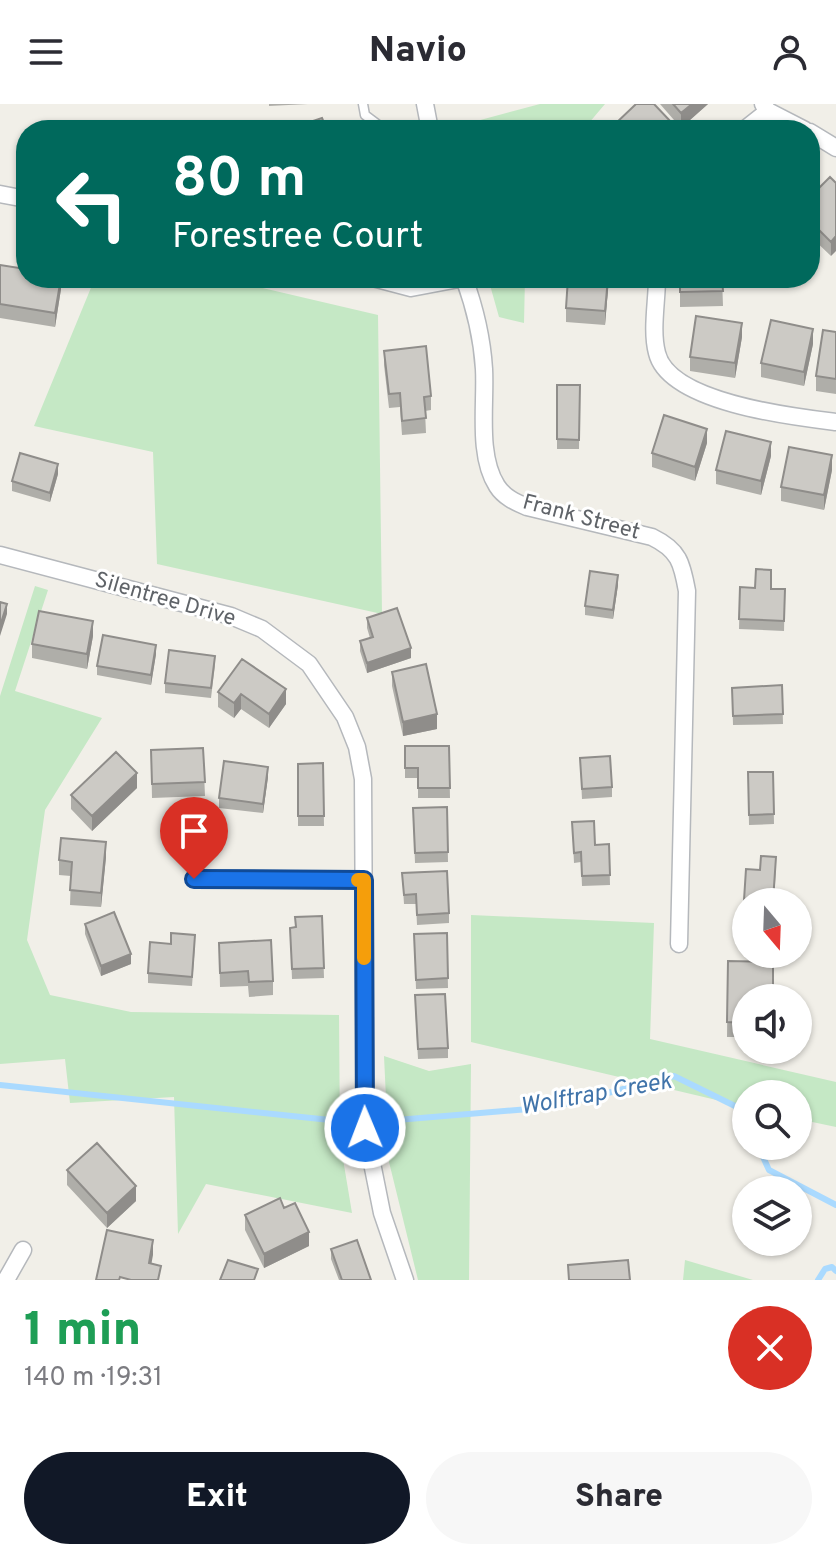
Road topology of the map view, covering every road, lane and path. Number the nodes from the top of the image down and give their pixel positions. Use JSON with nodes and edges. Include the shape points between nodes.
{"nodes":[{"id":1,"x":766,"y":107,"type":"edge"},
{"id":2,"x":789,"y":120,"type":"edge"},
{"id":3,"x":468,"y":288,"type":"edge"},
{"id":4,"x":657,"y":288,"type":"edge"},
{"id":5,"x":836,"y":422,"type":"edge"},
{"id":6,"x":0,"y":555,"type":"edge"},
{"id":7,"x":194,"y":879,"type":"dead end"},
{"id":8,"x":364,"y":880,"type":"junction"},
{"id":9,"x":679,"y":944,"type":"dead end"},
{"id":10,"x":23,"y":1250,"type":"dead end"},
{"id":11,"x":6,"y":1280,"type":"edge"},
{"id":12,"x":405,"y":1280,"type":"edge"}],
"edges":[{"from":1,"to":2,"type":"street"},
{"from":3,"to":9,"type":"street","name":"Frank Street","via":[[476,310],[487,449],[497,485],[527,507],[652,537],[668,544],[682,561],[687,591]]},
{"from":4,"to":5,"type":"street","via":[[657,353],[678,381],[751,408]]},
{"from":6,"to":8,"type":"street","name":"Silentree Drive","via":[[231,616],[262,629],[309,664],[345,717],[357,747],[363,779]]},
{"from":7,"to":8,"type":"street"},
{"from":8,"to":12,"type":"street","name":"Silentree Drive","via":[[365,1128],[371,1171]]},
{"from":10,"to":11,"type":"street"}]}
